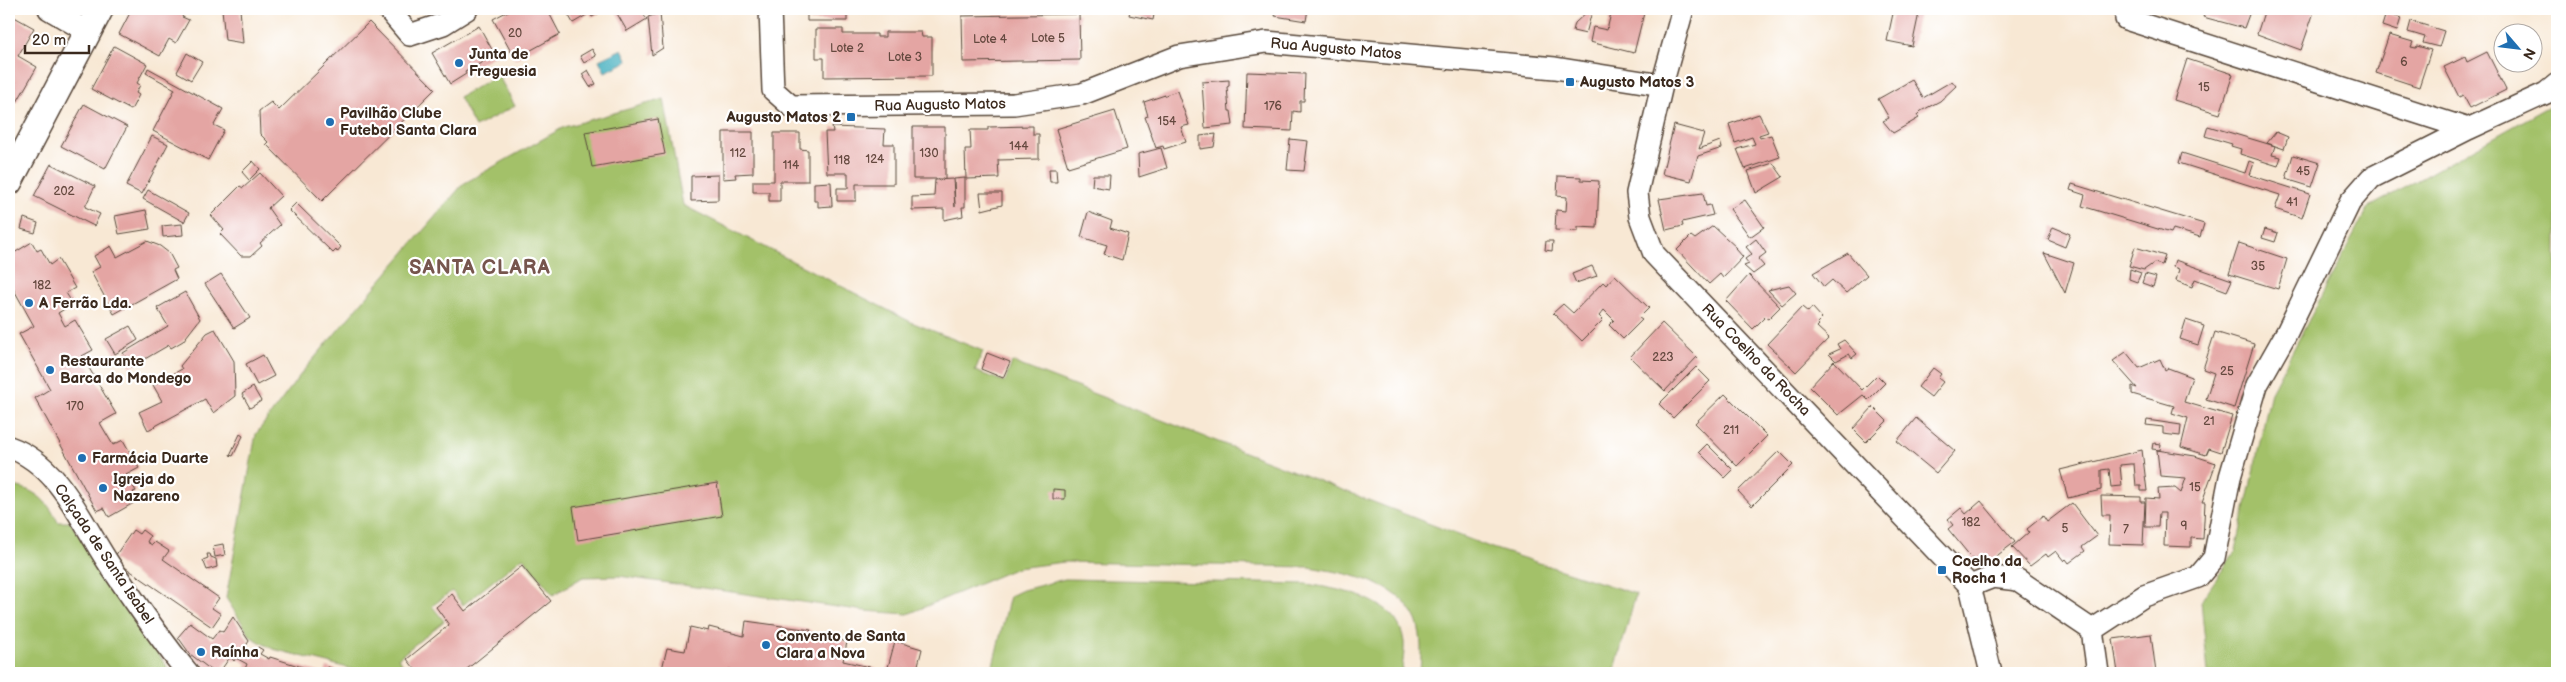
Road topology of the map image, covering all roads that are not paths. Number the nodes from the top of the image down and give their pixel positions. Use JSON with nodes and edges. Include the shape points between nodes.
{"nodes":[{"id":1,"x":49,"y":9,"type":"edge"},
{"id":2,"x":100,"y":9,"type":"edge"},
{"id":3,"x":388,"y":9,"type":"edge"},
{"id":4,"x":467,"y":9,"type":"edge"},
{"id":5,"x":770,"y":9,"type":"edge"},
{"id":6,"x":1683,"y":9,"type":"edge"},
{"id":7,"x":2126,"y":19,"type":"dead end"},
{"id":8,"x":88,"y":32,"type":"junction"},
{"id":9,"x":2557,"y":84,"type":"edge"},
{"id":10,"x":1662,"y":85,"type":"junction"},
{"id":11,"x":2468,"y":129,"type":"junction"},
{"id":12,"x":9,"y":182,"type":"edge"},
{"id":13,"x":9,"y":447,"type":"edge"},
{"id":14,"x":1970,"y":586,"type":"junction"},
{"id":15,"x":2092,"y":630,"type":"junction"},
{"id":16,"x":188,"y":673,"type":"edge"},
{"id":17,"x":1991,"y":673,"type":"edge"},
{"id":18,"x":2098,"y":673,"type":"edge"}],
"edges":[{"from":1,"to":8,"type":"street"},
{"from":2,"to":8,"type":"street"},
{"from":3,"to":4,"type":"street","via":[[410,36],[443,24]]},
{"from":5,"to":10,"type":"street","name":"Rua Augusto Matos","via":[[773,90],[791,106],[1014,104],[1082,94],[1179,56],[1266,42],[1555,68]]},
{"from":6,"to":10,"type":"street","name":"Rua Coelho da Rocha"},
{"from":7,"to":11,"type":"street"},
{"from":8,"to":12,"type":"street"},
{"from":9,"to":11,"type":"street","via":[[2546,93]]},
{"from":10,"to":14,"type":"street","name":"Rua Coelho da Rocha","via":[[1637,193],[1640,217],[1654,254]]},
{"from":11,"to":15,"type":"street","via":[[2371,178],[2350,202],[2287,332],[2257,385],[2230,476],[2214,558],[2198,577],[2144,596]]},
{"from":13,"to":16,"type":"street","name":"Calçada de Santa Isabel","via":[[36,462],[52,476],[109,564]]},
{"from":14,"to":15,"type":"street","via":[[1993,577],[2018,580]]},
{"from":14,"to":17,"type":"street"},
{"from":15,"to":18,"type":"street"}]}
